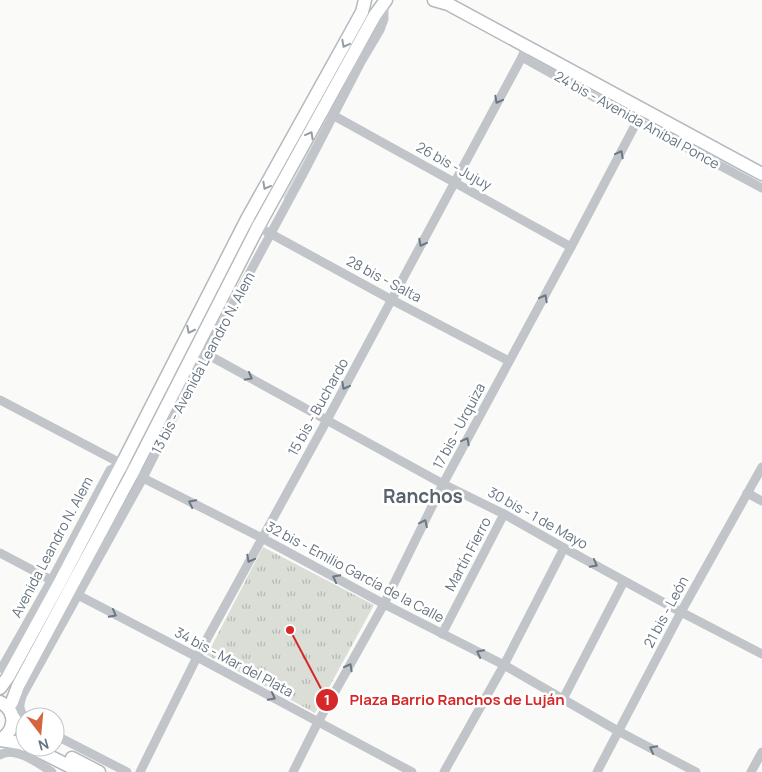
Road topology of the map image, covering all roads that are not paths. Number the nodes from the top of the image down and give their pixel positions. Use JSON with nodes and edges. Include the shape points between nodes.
{"nodes":[{"id":1,"x":365,"y":0,"type":"edge"},
{"id":2,"x":434,"y":0,"type":"edge"},
{"id":3,"x":384,"y":2,"type":"edge"},
{"id":4,"x":445,"y":2,"type":"edge"},
{"id":5,"x":524,"y":52,"type":"junction"},
{"id":6,"x":328,"y":112,"type":"junction"},
{"id":7,"x":640,"y":116,"type":"junction"},
{"id":8,"x":762,"y":174,"type":"edge"},
{"id":9,"x":454,"y":182,"type":"junction"},
{"id":10,"x":762,"y":188,"type":"edge"},
{"id":11,"x":246,"y":221,"type":"junction"},
{"id":12,"x":258,"y":227,"type":"junction"},
{"id":13,"x":271,"y":234,"type":"junction"},
{"id":14,"x":571,"y":247,"type":"junction"},
{"id":15,"x":392,"y":300,"type":"junction"},
{"id":16,"x":201,"y":351,"type":"junction"},
{"id":17,"x":509,"y":361,"type":"junction"},
{"id":18,"x":0,"y":400,"type":"edge"},
{"id":19,"x":327,"y":420,"type":"junction"},
{"id":20,"x":122,"y":464,"type":"junction"},
{"id":21,"x":762,"y":467,"type":"edge"},
{"id":22,"x":138,"y":475,"type":"junction"},
{"id":23,"x":443,"y":484,"type":"junction"},
{"id":24,"x":747,"y":494,"type":"junction"},
{"id":25,"x":762,"y":501,"type":"edge"},
{"id":26,"x":504,"y":514,"type":"junction"},
{"id":27,"x":262,"y":538,"type":"junction"},
{"id":28,"x":564,"y":548,"type":"junction"},
{"id":29,"x":0,"y":553,"type":"edge"},
{"id":30,"x":624,"y":581,"type":"junction"},
{"id":31,"x":64,"y":588,"type":"junction"},
{"id":32,"x":384,"y":604,"type":"junction"},
{"id":33,"x":681,"y":612,"type":"junction"},
{"id":34,"x":442,"y":634,"type":"junction"},
{"id":35,"x":760,"y":649,"type":"edge"},
{"id":36,"x":197,"y":658,"type":"junction"},
{"id":37,"x":504,"y":666,"type":"junction"},
{"id":38,"x":0,"y":688,"type":"edge"},
{"id":39,"x":563,"y":699,"type":"junction"},
{"id":40,"x":6,"y":707,"type":"edge"},
{"id":41,"x":19,"y":707,"type":"edge"},
{"id":42,"x":15,"y":722,"type":"edge"},
{"id":43,"x":318,"y":722,"type":"junction"},
{"id":44,"x":618,"y":731,"type":"junction"},
{"id":45,"x":65,"y":740,"type":"edge"},
{"id":46,"x":15,"y":743,"type":"edge"},
{"id":47,"x":1,"y":747,"type":"edge"},
{"id":48,"x":762,"y":752,"type":"edge"},
{"id":49,"x":65,"y":754,"type":"edge"},
{"id":50,"x":52,"y":757,"type":"edge"},
{"id":51,"x":52,"y":772,"type":"edge"},
{"id":52,"x":81,"y":772,"type":"edge"},
{"id":53,"x":99,"y":772,"type":"edge"},
{"id":54,"x":127,"y":772,"type":"edge"},
{"id":55,"x":140,"y":772,"type":"edge"},
{"id":56,"x":293,"y":772,"type":"edge"},
{"id":57,"x":412,"y":772,"type":"edge"},
{"id":58,"x":444,"y":772,"type":"edge"},
{"id":59,"x":597,"y":772,"type":"edge"},
{"id":60,"x":696,"y":772,"type":"edge"},
{"id":61,"x":751,"y":772,"type":"edge"}],
"edges":[{"from":1,"to":11,"type":"main road","name":"13 bis - Avenida Leandro N. Alem","one_way":true,"via":[[362,12]]},
{"from":2,"to":4,"type":"main road","name":"24 bis - Avenida Aníbal Ponce"},
{"from":3,"to":6,"type":"main road","name":"13 bis - Avenida Leandro N. Alem"},
{"from":4,"to":5,"type":"main road","name":"24 bis - Avenida Aníbal Ponce"},
{"from":5,"to":7,"type":"main road","name":"24 bis - Avenida Aníbal Ponce"},
{"from":5,"to":9,"type":"street","name":"15 bis - Buchardo","one_way":true},
{"from":6,"to":9,"type":"street","name":"26 bis - Jujuy"},
{"from":12,"to":6,"type":"main road","name":"13 bis - Avenida Leandro N. Alem","one_way":true},
{"from":6,"to":13,"type":"street","name":"13 bis - Avenida Leandro N. Alem"},
{"from":7,"to":8,"type":"main road","name":"24 bis - Avenida Aníbal Ponce"},
{"from":7,"to":10,"type":"street","name":"24 bis - Avenida Aníbal Ponce"},
{"from":14,"to":7,"type":"street","name":"17 bis - Urquiza","one_way":true},
{"from":9,"to":14,"type":"street","name":"26 bis - Jujuy"},
{"from":9,"to":15,"type":"street","name":"15 bis - Buchardo","one_way":true},
{"from":11,"to":12,"type":"street","name":"28 bis - Salta"},
{"from":11,"to":20,"type":"main road","name":"13 bis - Avenida Leandro N. Alem","one_way":true},
{"from":12,"to":13,"type":"street","name":"28 bis - Salta"},
{"from":12,"to":16,"type":"main road","name":"13 bis - Avenida Leandro N. Alem"},
{"from":13,"to":15,"type":"street","name":"28 bis - Salta"},
{"from":13,"to":16,"type":"street","name":"13 bis - Avenida Leandro N. Alem"},
{"from":17,"to":14,"type":"street","name":"17 bis - Urquiza","one_way":true},
{"from":15,"to":17,"type":"street","name":"28 bis - Salta"},
{"from":15,"to":19,"type":"street","name":"15 bis - Buchardo","one_way":true},
{"from":16,"to":19,"type":"street","name":"30 bis - 1 de Mayo","one_way":true},
{"from":16,"to":22,"type":"main road","name":"13 bis - Avenida Leandro N. Alem"},
{"from":23,"to":17,"type":"street","name":"17 bis - Urquiza","one_way":true},
{"from":18,"to":20,"type":"street","name":"32 bis - Emilio García de la Calle"},
{"from":19,"to":23,"type":"street","name":"30 bis - 1 de Mayo"},
{"from":19,"to":27,"type":"street","name":"15 bis - Buchardo"},
{"from":20,"to":22,"type":"street","name":"32 bis - Emilio García de la Calle"},
{"from":20,"to":31,"type":"main road","name":"13 bis - Avenida Leandro N. Alem"},
{"from":21,"to":24,"type":"street","name":"21 bis - León"},
{"from":27,"to":22,"type":"street","name":"32 bis - Emilio García de la Calle","one_way":true},
{"from":22,"to":31,"type":"main road","name":"13 bis - Avenida Leandro N. Alem"},
{"from":23,"to":26,"type":"street","name":"30 bis - 1 de Mayo"},
{"from":32,"to":23,"type":"street","name":"17 bis - Urquiza","one_way":true},
{"from":24,"to":25,"type":"street"},
{"from":24,"to":33,"type":"street","name":"21 bis - León"},
{"from":26,"to":28,"type":"street","name":"30 bis - 1 de Mayo"},
{"from":26,"to":34,"type":"street","name":"Martín Fierro"},
{"from":32,"to":27,"type":"street","name":"32 bis - Emilio García de la Calle","one_way":true},
{"from":27,"to":36,"type":"street","name":"15 bis - Buchardo","one_way":true},
{"from":28,"to":30,"type":"street","name":"30 bis - 1 de Mayo","one_way":true},
{"from":28,"to":37,"type":"street"},
{"from":29,"to":31,"type":"street","name":"34 bis - Mar del Plata"},
{"from":30,"to":33,"type":"street","name":"30 bis - 1 de Mayo"},
{"from":30,"to":39,"type":"street"},
{"from":31,"to":36,"type":"street","name":"34 bis - Mar del Plata","one_way":true},
{"from":31,"to":38,"type":"main road","name":"13 bis - Avenida Leandro N. Alem"},
{"from":31,"to":40,"type":"main road","name":"13 bis - Avenida Leandro N. Alem","via":[[12,702]]},
{"from":31,"to":41,"type":"street","name":"13 bis - Avenida Leandro N. Alem"},
{"from":32,"to":34,"type":"street","name":"32 bis - Emilio García de la Calle"},
{"from":43,"to":32,"type":"street","name":"17 bis - Urquiza","one_way":true},
{"from":33,"to":35,"type":"street","name":"30 bis - 1 de Mayo"},
{"from":33,"to":44,"type":"street","name":"21 bis - León"},
{"from":37,"to":34,"type":"street","name":"32 bis - Emilio García de la Calle","one_way":true},
{"from":36,"to":43,"type":"street","name":"34 bis - Mar del Plata","one_way":true},
{"from":36,"to":55,"type":"street","name":"15 bis - Buchardo"},
{"from":37,"to":39,"type":"street","name":"32 bis - Emilio García de la Calle"},
{"from":37,"to":58,"type":"street"},
{"from":39,"to":44,"type":"street","name":"32 bis - Emilio García de la Calle"},
{"from":40,"to":42,"type":"main road"},
{"from":40,"to":47,"type":"main road","name":"13 bis - Avenida Leandro N. Alem","via":[[12,722]]},
{"from":43,"to":56,"type":"street","name":"17 bis - Urquiza"},
{"from":43,"to":57,"type":"street","name":"34 bis - Mar del Plata"},
{"from":44,"to":59,"type":"street","name":"21 bis - León"},
{"from":60,"to":44,"type":"street","name":"32 bis - Emilio García de la Calle","one_way":true},
{"from":45,"to":54,"type":"street"},
{"from":46,"to":47,"type":"main road"},
{"from":47,"to":51,"type":"street","via":[[17,752]]},
{"from":48,"to":61,"type":"street"},
{"from":49,"to":53,"type":"main road"},
{"from":50,"to":52,"type":"main road"}]}
